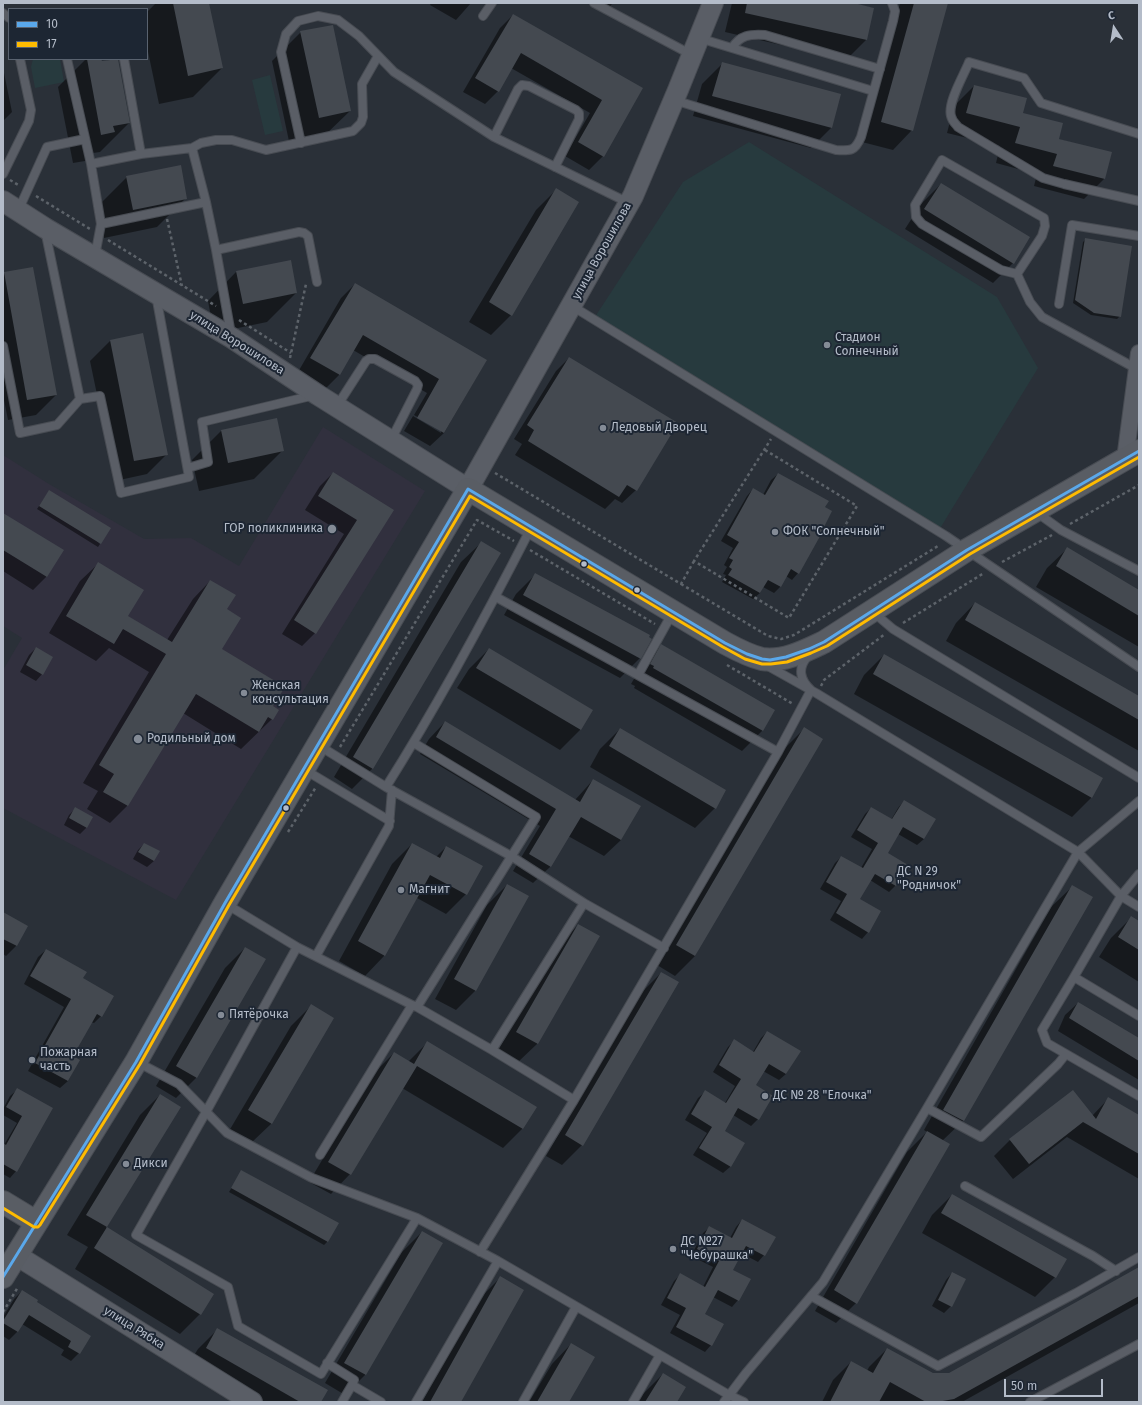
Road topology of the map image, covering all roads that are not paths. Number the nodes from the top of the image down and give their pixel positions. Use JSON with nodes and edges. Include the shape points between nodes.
{"nodes":[{"id":1,"x":492,"y":3,"type":"edge"},
{"id":2,"x":594,"y":3,"type":"edge"},
{"id":3,"x":713,"y":3,"type":"edge"},
{"id":4,"x":892,"y":3,"type":"edge"},
{"id":5,"x":484,"y":16,"type":"dead end"},
{"id":6,"x":696,"y":47,"type":"junction"},
{"id":7,"x":732,"y":48,"type":"junction"},
{"id":8,"x":378,"y":56,"type":"junction"},
{"id":9,"x":20,"y":60,"type":"edge"},
{"id":10,"x":67,"y":60,"type":"edge"},
{"id":11,"x":124,"y":60,"type":"edge"},
{"id":12,"x":880,"y":68,"type":"junction"},
{"id":13,"x":873,"y":91,"type":"junction"},
{"id":14,"x":674,"y":100,"type":"junction"},
{"id":15,"x":1139,"y":134,"type":"edge"},
{"id":16,"x":494,"y":137,"type":"junction"},
{"id":17,"x":85,"y":139,"type":"junction"},
{"id":18,"x":301,"y":143,"type":"junction"},
{"id":19,"x":192,"y":148,"type":"junction"},
{"id":20,"x":141,"y":154,"type":"junction"},
{"id":21,"x":5,"y":162,"type":"edge"},
{"id":22,"x":91,"y":164,"type":"junction"},
{"id":23,"x":555,"y":167,"type":"junction"},
{"id":24,"x":6,"y":177,"type":"edge"},
{"id":25,"x":1139,"y":201,"type":"edge"},
{"id":26,"x":206,"y":202,"type":"junction"},
{"id":27,"x":629,"y":203,"type":"junction"},
{"id":28,"x":11,"y":206,"type":"edge"},
{"id":29,"x":102,"y":224,"type":"junction"},
{"id":30,"x":44,"y":228,"type":"junction"},
{"id":31,"x":1139,"y":236,"type":"edge"},
{"id":32,"x":216,"y":250,"type":"junction"},
{"id":33,"x":95,"y":257,"type":"junction"},
{"id":34,"x":1017,"y":274,"type":"junction"},
{"id":35,"x":317,"y":282,"type":"road end"},
{"id":36,"x":155,"y":293,"type":"junction"},
{"id":37,"x":1059,"y":304,"type":"dead end"},
{"id":38,"x":572,"y":306,"type":"junction"},
{"id":39,"x":232,"y":338,"type":"junction"},
{"id":40,"x":3,"y":346,"type":"edge"},
{"id":41,"x":1138,"y":361,"type":"edge"},
{"id":42,"x":318,"y":395,"type":"junction"},
{"id":43,"x":80,"y":399,"type":"junction"},
{"id":44,"x":337,"y":406,"type":"junction"},
{"id":45,"x":391,"y":440,"type":"junction"},
{"id":46,"x":1132,"y":456,"type":"edge"},
{"id":47,"x":188,"y":468,"type":"junction"},
{"id":48,"x":468,"y":489,"type":"junction"},
{"id":49,"x":1035,"y":511,"type":"junction"},
{"id":50,"x":527,"y":536,"type":"junction"},
{"id":51,"x":959,"y":544,"type":"junction"},
{"id":52,"x":1139,"y":571,"type":"edge"},
{"id":53,"x":496,"y":596,"type":"junction"},
{"id":54,"x":872,"y":612,"type":"junction"},
{"id":55,"x":668,"y":620,"type":"junction"},
{"id":56,"x":824,"y":642,"type":"junction"},
{"id":57,"x":746,"y":654,"type":"junction"},
{"id":58,"x":1139,"y":667,"type":"edge"},
{"id":59,"x":638,"y":675,"type":"junction"},
{"id":60,"x":814,"y":692,"type":"junction"},
{"id":61,"x":414,"y":743,"type":"junction"},
{"id":62,"x":327,"y":750,"type":"junction"},
{"id":63,"x":778,"y":752,"type":"junction"},
{"id":64,"x":312,"y":775,"type":"junction"},
{"id":65,"x":1139,"y":778,"type":"edge"},
{"id":66,"x":389,"y":789,"type":"junction"},
{"id":67,"x":1139,"y":801,"type":"edge"},
{"id":68,"x":390,"y":821,"type":"junction"},
{"id":69,"x":1078,"y":852,"type":"junction"},
{"id":70,"x":511,"y":856,"type":"junction"},
{"id":71,"x":1139,"y":874,"type":"edge"},
{"id":72,"x":1121,"y":896,"type":"junction"},
{"id":73,"x":225,"y":903,"type":"junction"},
{"id":74,"x":584,"y":903,"type":"junction"},
{"id":75,"x":1139,"y":907,"type":"edge"},
{"id":76,"x":297,"y":947,"type":"junction"},
{"id":77,"x":664,"y":948,"type":"junction"},
{"id":78,"x":316,"y":956,"type":"junction"},
{"id":79,"x":1074,"y":977,"type":"junction"},
{"id":80,"x":415,"y":1006,"type":"junction"},
{"id":81,"x":1139,"y":1016,"type":"edge"},
{"id":82,"x":492,"y":1050,"type":"junction"},
{"id":83,"x":1066,"y":1054,"type":"junction"},
{"id":84,"x":136,"y":1062,"type":"junction"},
{"id":85,"x":1139,"y":1096,"type":"edge"},
{"id":86,"x":574,"y":1100,"type":"junction"},
{"id":87,"x":927,"y":1108,"type":"junction"},
{"id":88,"x":206,"y":1112,"type":"junction"},
{"id":89,"x":320,"y":1155,"type":"dead end"},
{"id":90,"x":965,"y":1186,"type":"dead end"},
{"id":91,"x":3,"y":1202,"type":"edge"},
{"id":92,"x":417,"y":1218,"type":"junction"},
{"id":93,"x":36,"y":1222,"type":"junction"},
{"id":94,"x":480,"y":1252,"type":"junction"},
{"id":95,"x":1139,"y":1257,"type":"edge"},
{"id":96,"x":24,"y":1260,"type":"junction"},
{"id":97,"x":498,"y":1262,"type":"junction"},
{"id":98,"x":1116,"y":1271,"type":"junction"},
{"id":99,"x":3,"y":1277,"type":"edge"},
{"id":100,"x":811,"y":1296,"type":"junction"},
{"id":101,"x":576,"y":1307,"type":"junction"},
{"id":102,"x":1139,"y":1344,"type":"edge"},
{"id":103,"x":660,"y":1355,"type":"junction"},
{"id":104,"x":328,"y":1363,"type":"junction"},
{"id":105,"x":352,"y":1385,"type":"junction"},
{"id":106,"x":729,"y":1395,"type":"junction"},
{"id":107,"x":252,"y":1402,"type":"edge"},
{"id":108,"x":342,"y":1402,"type":"edge"},
{"id":109,"x":381,"y":1402,"type":"edge"},
{"id":110,"x":416,"y":1402,"type":"edge"},
{"id":111,"x":523,"y":1402,"type":"edge"},
{"id":112,"x":633,"y":1402,"type":"edge"},
{"id":113,"x":724,"y":1402,"type":"edge"},
{"id":114,"x":744,"y":1402,"type":"edge"},
{"id":115,"x":1030,"y":1402,"type":"edge"}],
"edges":[{"from":1,"to":5,"type":"lane"},
{"from":2,"to":6,"type":"lane"},
{"from":3,"to":6,"type":"street","name":"улица Ворошилова"},
{"from":4,"to":12,"type":"lane","via":[[895,11]]},
{"from":6,"to":7,"type":"lane"},
{"from":6,"to":14,"type":"street","name":"улица Ворошилова"},
{"from":7,"to":12,"type":"lane","via":[[743,36],[765,36]]},
{"from":7,"to":13,"type":"lane"},
{"from":8,"to":16,"type":"lane","via":[[394,72]]},
{"from":8,"to":18,"type":"lane","via":[[362,84],[362,123],[353,131]]},
{"from":8,"to":18,"type":"lane","via":[[359,36],[338,20],[318,16],[298,21],[286,34],[281,52]]},
{"from":9,"to":21,"type":"lane","via":[[30,116]]},
{"from":10,"to":17,"type":"lane"},
{"from":11,"to":20,"type":"lane"},
{"from":12,"to":13,"type":"lane"},
{"from":13,"to":14,"type":"lane","via":[[861,137],[857,146],[850,151],[836,150]]},
{"from":14,"to":27,"type":"street","name":"улица Ворошилова"},
{"from":15,"to":25,"type":"lane","via":[[1041,103],[1024,78],[969,62],[950,108],[952,121],[958,127],[1043,178]]},
{"from":16,"to":23,"type":"lane"},
{"from":16,"to":23,"type":"lane","via":[[518,89],[529,86],[578,113],[579,119]]},
{"from":17,"to":22,"type":"lane"},
{"from":17,"to":28,"type":"lane","via":[[47,147],[27,191]]},
{"from":18,"to":19,"type":"lane","via":[[266,150],[232,140],[216,140]]},
{"from":19,"to":20,"type":"lane"},
{"from":19,"to":26,"type":"lane"},
{"from":20,"to":22,"type":"lane"},
{"from":21,"to":24,"type":"lane"},
{"from":22,"to":29,"type":"lane"},
{"from":23,"to":27,"type":"lane"},
{"from":26,"to":29,"type":"lane"},
{"from":26,"to":32,"type":"lane"},
{"from":27,"to":38,"type":"street","name":"улица Ворошилова"},
{"from":28,"to":30,"type":"street","name":"улица Ворошилова"},
{"from":29,"to":33,"type":"lane"},
{"from":30,"to":33,"type":"street","name":"улица Ворошилова"},
{"from":30,"to":43,"type":"lane"},
{"from":31,"to":37,"type":"lane","via":[[1072,225]]},
{"from":32,"to":35,"type":"lane","via":[[304,233],[308,236]]},
{"from":32,"to":39,"type":"lane"},
{"from":33,"to":36,"type":"street","name":"улица Ворошилова"},
{"from":34,"to":34,"type":"lane","via":[[1001,270],[922,224],[916,217],[915,205],[942,160],[1044,218],[1042,236]]},
{"from":34,"to":41,"type":"lane","via":[[1030,302],[1042,317]]},
{"from":36,"to":39,"type":"street","name":"улица Ворошилова"},
{"from":36,"to":47,"type":"lane"},
{"from":38,"to":48,"type":"street","name":"улица Ворошилова"},
{"from":38,"to":51,"type":"lane"},
{"from":39,"to":42,"type":"street","name":"улица Ворошилова"},
{"from":40,"to":43,"type":"lane","via":[[20,433],[57,425]]},
{"from":41,"to":46,"type":"street","name":"улица Ворошилова"},
{"from":42,"to":44,"type":"street","name":"улица Ворошилова"},
{"from":42,"to":47,"type":"lane","via":[[202,422],[208,462]]},
{"from":43,"to":47,"type":"lane","via":[[100,396],[121,493],[190,478]]},
{"from":44,"to":45,"type":"street","name":"улица Ворошилова"},
{"from":44,"to":45,"type":"lane","via":[[369,359],[375,358],[415,381],[417,389]]},
{"from":45,"to":48,"type":"street","name":"улица Ворошилова"},
{"from":46,"to":49,"type":"main road","name":"улица Ворошилова"},
{"from":48,"to":50,"type":"main road","name":"улица Ворошилова"},
{"from":48,"to":62,"type":"main road","name":"улица Ворошилова"},
{"from":49,"to":51,"type":"main road","name":"улица Ворошилова"},
{"from":49,"to":52,"type":"lane","via":[[1061,530]]},
{"from":50,"to":53,"type":"lane"},
{"from":50,"to":55,"type":"main road","name":"улица Ворошилова"},
{"from":51,"to":54,"type":"main road","name":"улица Ворошилова"},
{"from":51,"to":58,"type":"lane"},
{"from":53,"to":59,"type":"lane"},
{"from":53,"to":61,"type":"lane"},
{"from":54,"to":56,"type":"main road","name":"улица Ворошилова"},
{"from":54,"to":65,"type":"lane","via":[[893,628]]},
{"from":55,"to":57,"type":"main road","name":"улица Ворошилова"},
{"from":55,"to":59,"type":"lane"},
{"from":56,"to":57,"type":"main road","name":"улица Ворошилова","via":[[777,659]]},
{"from":56,"to":60,"type":"lane","via":[[806,658],[802,666],[801,676],[804,684]]},
{"from":57,"to":60,"type":"lane"},
{"from":59,"to":63,"type":"lane"},
{"from":60,"to":63,"type":"lane","via":[[801,708]]},
{"from":60,"to":69,"type":"lane"},
{"from":61,"to":66,"type":"lane"},
{"from":61,"to":70,"type":"lane","via":[[536,818]]},
{"from":62,"to":64,"type":"main road","name":"улица Ворошилова"},
{"from":62,"to":66,"type":"lane"},
{"from":63,"to":77,"type":"lane"},
{"from":64,"to":68,"type":"lane"},
{"from":64,"to":73,"type":"main road","name":"улица Ворошилова"},
{"from":66,"to":68,"type":"lane"},
{"from":66,"to":70,"type":"lane"},
{"from":67,"to":69,"type":"lane"},
{"from":68,"to":78,"type":"lane"},
{"from":69,"to":72,"type":"lane"},
{"from":69,"to":87,"type":"lane"},
{"from":70,"to":74,"type":"lane"},
{"from":70,"to":80,"type":"lane"},
{"from":71,"to":72,"type":"lane"},
{"from":72,"to":75,"type":"lane"},
{"from":72,"to":79,"type":"lane"},
{"from":73,"to":76,"type":"lane"},
{"from":73,"to":84,"type":"main road","name":"улица Ворошилова"},
{"from":74,"to":77,"type":"lane"},
{"from":74,"to":82,"type":"lane"},
{"from":76,"to":78,"type":"lane"},
{"from":76,"to":88,"type":"lane"},
{"from":77,"to":86,"type":"lane"},
{"from":78,"to":80,"type":"lane"},
{"from":79,"to":81,"type":"lane"},
{"from":79,"to":83,"type":"lane","via":[[1042,1030],[1047,1043]]},
{"from":80,"to":82,"type":"lane"},
{"from":80,"to":89,"type":"lane"},
{"from":82,"to":86,"type":"lane"},
{"from":83,"to":85,"type":"lane"},
{"from":83,"to":87,"type":"lane","via":[[981,1137]]},
{"from":84,"to":88,"type":"lane","via":[[179,1084]]},
{"from":84,"to":93,"type":"main road","name":"улица Ворошилова"},
{"from":86,"to":94,"type":"lane"},
{"from":87,"to":100,"type":"lane","via":[[823,1282]]},
{"from":88,"to":92,"type":"lane","via":[[228,1133],[312,1178]]},
{"from":88,"to":104,"type":"lane","via":[[136,1235],[228,1287],[238,1326],[321,1374]]},
{"from":90,"to":98,"type":"lane"},
{"from":91,"to":93,"type":"main road"},
{"from":92,"to":94,"type":"lane"},
{"from":92,"to":104,"type":"lane"},
{"from":93,"to":96,"type":"main road","name":"улица Ворошилова"},
{"from":94,"to":97,"type":"lane"},
{"from":95,"to":98,"type":"lane"},
{"from":96,"to":99,"type":"main road","name":"улица Ворошилова"},
{"from":96,"to":107,"type":"street","name":"улица Рябка"},
{"from":97,"to":101,"type":"lane"},
{"from":97,"to":110,"type":"lane"},
{"from":98,"to":100,"type":"lane","via":[[938,1366]]},
{"from":100,"to":106,"type":"lane"},
{"from":101,"to":103,"type":"lane"},
{"from":101,"to":111,"type":"lane"},
{"from":102,"to":115,"type":"lane"},
{"from":103,"to":106,"type":"lane"},
{"from":103,"to":112,"type":"lane"},
{"from":104,"to":105,"type":"lane","via":[[354,1380]]},
{"from":105,"to":108,"type":"lane"},
{"from":105,"to":109,"type":"lane"},
{"from":106,"to":113,"type":"lane"},
{"from":106,"to":114,"type":"lane"}]}
